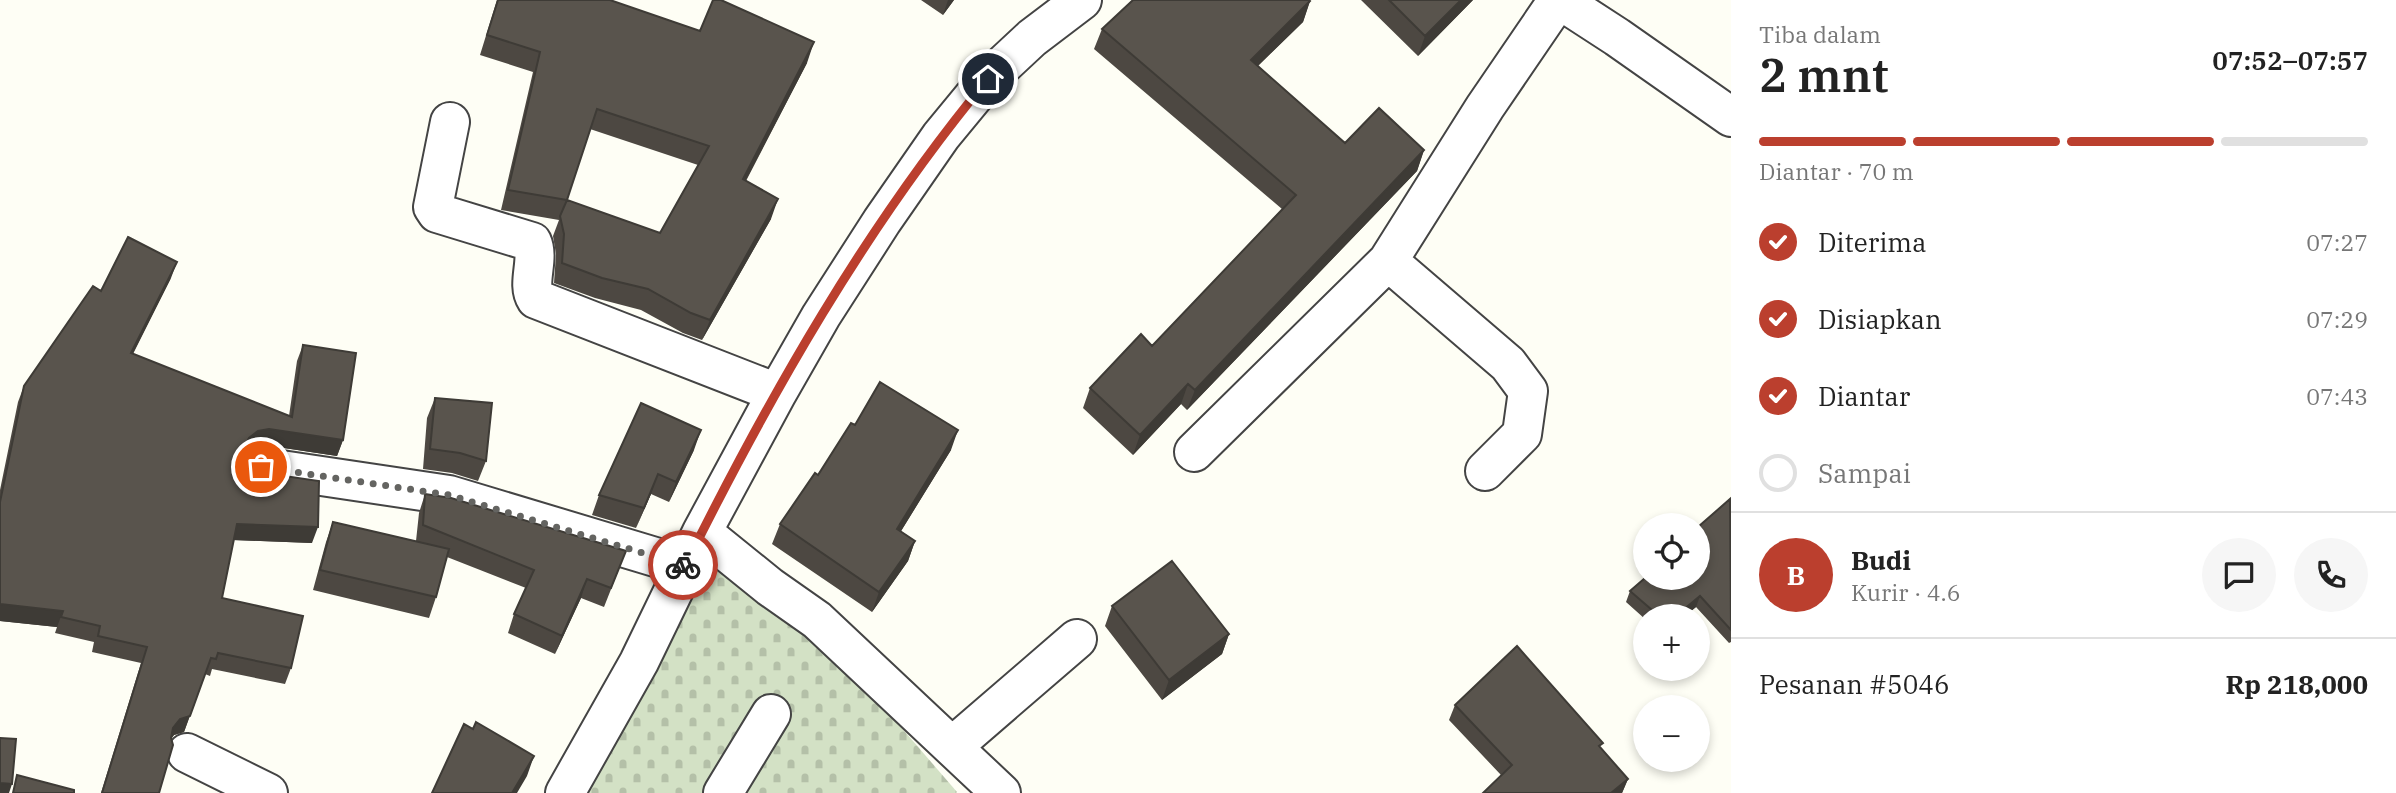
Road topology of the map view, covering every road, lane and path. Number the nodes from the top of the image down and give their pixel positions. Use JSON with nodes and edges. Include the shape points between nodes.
{"nodes":[{"id":1,"x":1082,"y":0,"type":"edge"},
{"id":2,"x":1559,"y":0,"type":"edge"},
{"id":3,"x":1731,"y":117,"type":"edge"},
{"id":4,"x":450,"y":122,"type":"dead end"},
{"id":5,"x":1388,"y":261,"type":"junction"},
{"id":6,"x":777,"y":393,"type":"junction"},
{"id":7,"x":1194,"y":452,"type":"dead end"},
{"id":8,"x":261,"y":467,"type":"dead end"},
{"id":9,"x":1485,"y":471,"type":"dead end"},
{"id":10,"x":702,"y":532,"type":"junction"},
{"id":11,"x":685,"y":566,"type":"junction"},
{"id":12,"x":1077,"y":639,"type":"dead end"},
{"id":13,"x":771,"y":714,"type":"dead end"},
{"id":14,"x":953,"y":746,"type":"junction"},
{"id":15,"x":187,"y":753,"type":"dead end"},
{"id":16,"x":268,"y":793,"type":"edge"},
{"id":17,"x":565,"y":793,"type":"edge"},
{"id":18,"x":723,"y":793,"type":"edge"},
{"id":19,"x":1001,"y":793,"type":"edge"}],
"edges":[{"from":1,"to":6,"type":"street","via":[[988,79],[941,136],[835,295]]},
{"from":2,"to":3,"type":"street"},
{"from":2,"to":5,"type":"street"},
{"from":4,"to":6,"type":"street","via":[[433,207],[437,213],[533,242],[536,299]]},
{"from":5,"to":7,"type":"street"},
{"from":5,"to":9,"type":"street","via":[[1508,364],[1528,391],[1522,434]]},
{"from":6,"to":10,"type":"street"},
{"from":8,"to":11,"type":"street","via":[[449,495]]},
{"from":10,"to":11,"type":"street"},
{"from":10,"to":14,"type":"street","via":[[817,620]]},
{"from":11,"to":17,"type":"street","via":[[639,662]]},
{"from":12,"to":14,"type":"street"},
{"from":13,"to":18,"type":"street"},
{"from":14,"to":19,"type":"street"},
{"from":15,"to":16,"type":"street"}]}
